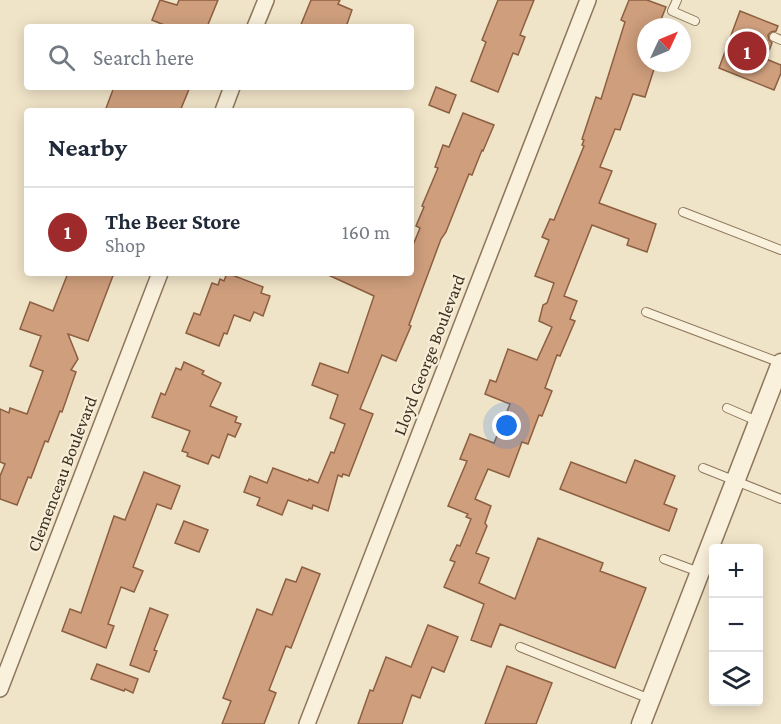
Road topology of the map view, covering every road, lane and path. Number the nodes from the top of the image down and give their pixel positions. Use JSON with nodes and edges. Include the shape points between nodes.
{"nodes":[{"id":1,"x":266,"y":0,"type":"edge"},
{"id":2,"x":588,"y":0,"type":"edge"},
{"id":3,"x":677,"y":0,"type":"edge"},
{"id":4,"x":694,"y":21,"type":"dead end"},
{"id":5,"x":256,"y":24,"type":"edge"},
{"id":6,"x":231,"y":90,"type":"edge"},
{"id":7,"x":224,"y":108,"type":"edge"},
{"id":8,"x":683,"y":212,"type":"dead end"},
{"id":9,"x":781,"y":250,"type":"edge"},
{"id":10,"x":159,"y":276,"type":"edge"},
{"id":11,"x":646,"y":312,"type":"dead end"},
{"id":12,"x":781,"y":363,"type":"edge"},
{"id":13,"x":727,"y":408,"type":"dead end"},
{"id":14,"x":758,"y":421,"type":"junction"},
{"id":15,"x":704,"y":468,"type":"dead end"},
{"id":16,"x":735,"y":482,"type":"junction"},
{"id":17,"x":781,"y":499,"type":"edge"},
{"id":18,"x":664,"y":559,"type":"dead end"},
{"id":19,"x":700,"y":573,"type":"junction"},
{"id":20,"x":520,"y":647,"type":"dead end"},
{"id":21,"x":0,"y":689,"type":"edge"},
{"id":22,"x":651,"y":699,"type":"junction"},
{"id":23,"x":307,"y":724,"type":"edge"},
{"id":24,"x":642,"y":724,"type":"edge"}],
"edges":[{"from":1,"to":5,"type":"street"},
{"from":2,"to":23,"type":"street","name":"Lloyd George Boulevard"},
{"from":3,"to":4,"type":"lane","via":[[672,11]]},
{"from":6,"to":7,"type":"street"},
{"from":8,"to":9,"type":"lane"},
{"from":10,"to":21,"type":"street","name":"Clemenceau Boulevard"},
{"from":11,"to":12,"type":"lane"},
{"from":12,"to":14,"type":"street"},
{"from":13,"to":14,"type":"lane"},
{"from":14,"to":16,"type":"street"},
{"from":15,"to":16,"type":"lane"},
{"from":16,"to":17,"type":"lane"},
{"from":16,"to":19,"type":"street"},
{"from":18,"to":19,"type":"lane"},
{"from":19,"to":22,"type":"street"},
{"from":20,"to":22,"type":"lane"},
{"from":22,"to":24,"type":"street"}]}
